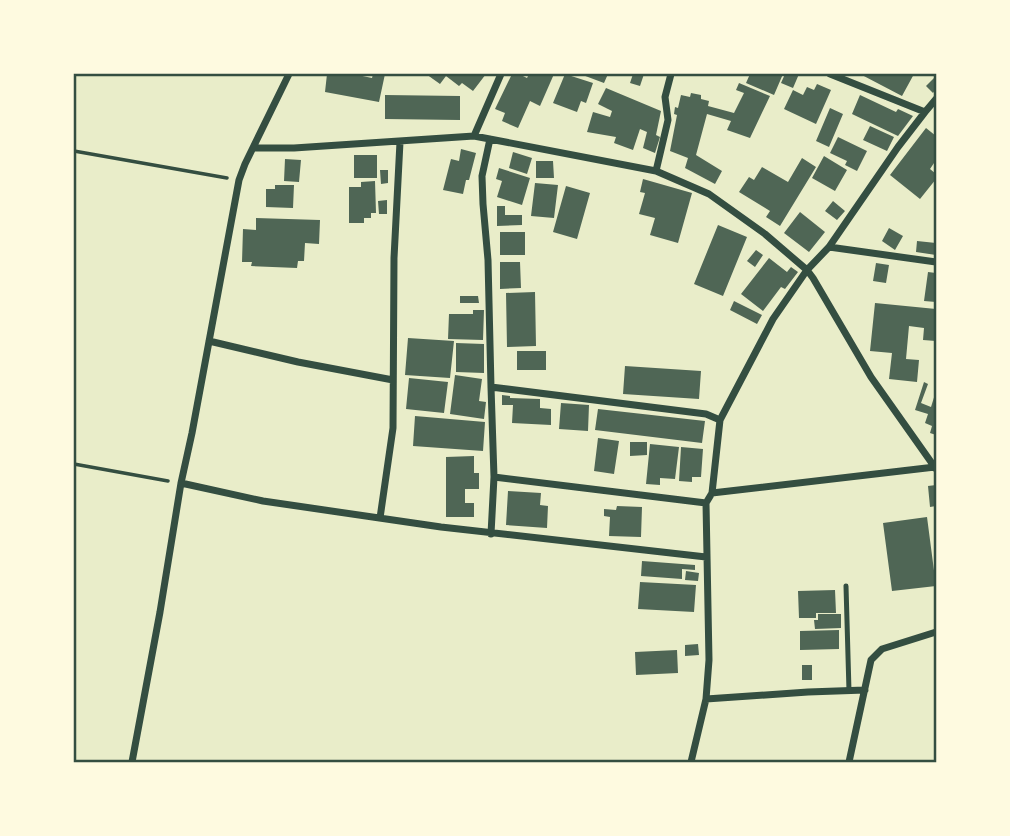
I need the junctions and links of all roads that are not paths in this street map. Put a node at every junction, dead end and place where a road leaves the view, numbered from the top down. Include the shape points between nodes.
1 (289, 74) edge
2 (501, 74) edge
3 (671, 74) edge
4 (830, 74) edge
5 (936, 99) edge
6 (925, 112) junction
7 (474, 136) junction
8 (491, 139) junction
9 (400, 142) junction
10 (253, 148) junction
11 (656, 171) junction
12 (829, 247) junction
13 (936, 262) edge
14 (807, 270) junction
15 (209, 341) junction
16 (393, 380) junction
17 (491, 387) junction
18 (720, 420) junction
19 (936, 466) edge
20 (494, 477) junction
21 (181, 483) junction
22 (712, 493) junction
23 (706, 503) junction
24 (380, 518) junction
25 (491, 534) junction
26 (706, 557) junction
27 (846, 586) dead end
28 (936, 632) edge
29 (865, 690) junction
30 (849, 691) junction
31 (706, 699) junction
32 (132, 762) edge
33 (691, 762) edge
34 (849, 762) edge

1 - 10 street
2 - 7 street
3 - 11 street via 665,97 668,120
4 - 6 street
5 - 6 street
6 - 12 street
7 - 8 street
7 - 9 street
8 - 11 street
8 - 17 street via 482,176
9 - 10 street
9 - 16 street
10 - 15 street via 239,180
11 - 14 street via 709,194
12 - 13 street
12 - 14 street
14 - 18 street via 772,318
14 - 19 street via 871,377
15 - 16 street
15 - 21 street
16 - 24 street via 393,428
17 - 18 street via 706,414
17 - 20 street
18 - 22 street
19 - 22 street
20 - 23 street
20 - 25 street
21 - 24 street via 263,501
21 - 32 street
22 - 23 street
23 - 26 street
24 - 25 street
25 - 26 street
26 - 31 street
27 - 30 lane
28 - 29 street via 882,649 871,660
29 - 30 street
29 - 34 street
30 - 31 street
31 - 33 street

